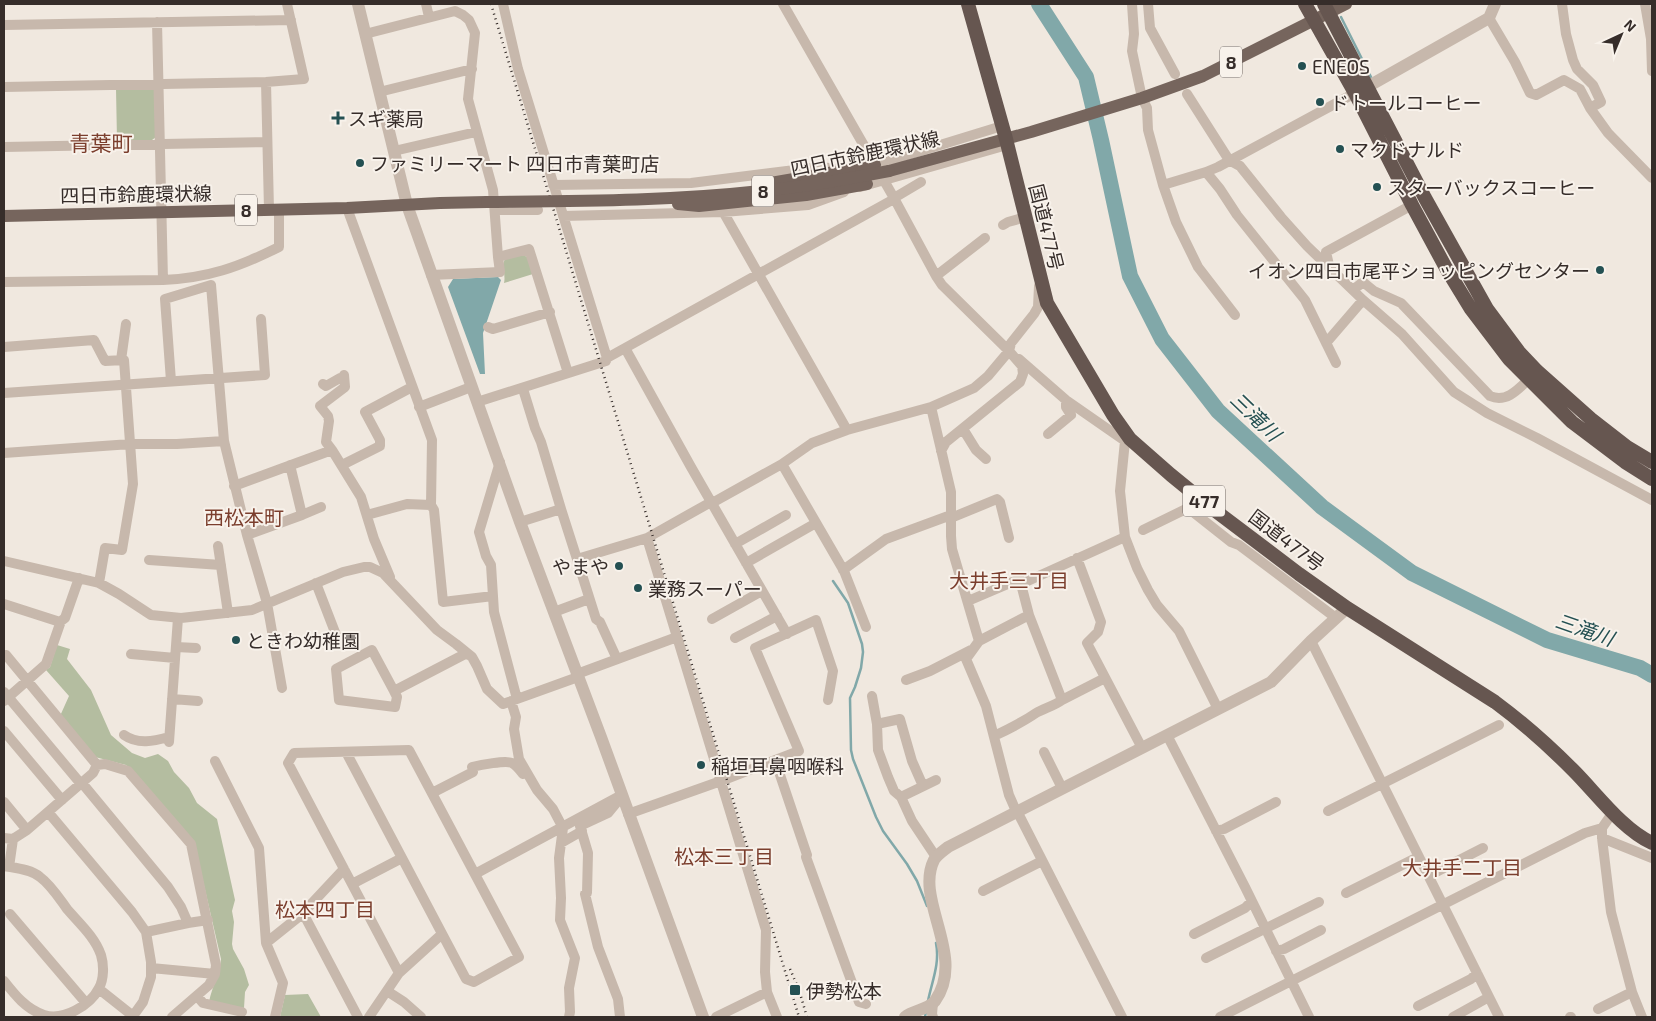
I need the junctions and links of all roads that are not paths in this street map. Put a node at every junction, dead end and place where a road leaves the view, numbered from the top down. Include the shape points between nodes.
1 (287, 4) edge
2 (358, 4) edge
3 (426, 4) edge
4 (503, 4) edge
5 (783, 4) edge
6 (968, 4) edge
7 (1132, 4) edge
8 (1148, 4) edge
9 (1305, 4) edge
10 (1346, 4) edge
11 (1495, 4) edge
12 (1562, 4) edge
13 (1645, 4) edge
14 (454, 7) edge
15 (1326, 8) edge
16 (429, 18) junction
17 (1489, 18) junction
18 (291, 20) junction
19 (1314, 20) junction
20 (157, 22) junction
21 (4, 25) edge
22 (365, 34) junction
23 (472, 69) junction
24 (1652, 71) edge
25 (1175, 74) dead end
26 (266, 82) junction
27 (159, 83) junction
28 (4, 87) edge
29 (1361, 90) junction
30 (379, 92) junction
31 (1187, 94) dead end
32 (1142, 98) junction
33 (1590, 108) junction
34 (476, 132) junction
35 (1005, 137) junction
36 (267, 142) junction
37 (160, 144) junction
38 (4, 147) edge
39 (394, 151) junction
40 (1229, 160) junction
41 (875, 165) junction
42 (845, 170) junction
43 (1206, 172) junction
44 (886, 176) junction
45 (1652, 178) edge
46 (706, 181) junction
47 (921, 182) dead end
48 (621, 184) junction
49 (867, 184) junction
50 (553, 185) junction
51 (1163, 185) junction
52 (894, 198) junction
53 (636, 200) junction
54 (407, 205) junction
55 (1412, 205) junction
56 (491, 206) junction
57 (347, 208) junction
58 (274, 210) junction
59 (538, 210) dead end
60 (162, 212) junction
61 (723, 212) junction
62 (622, 214) junction
63 (4, 216) edge
64 (563, 216) junction
65 (1026, 217) junction
66 (1002, 225) dead end
67 (985, 238) dead end
68 (498, 257) junction
69 (1329, 266) junction
70 (1039, 272) junction
71 (760, 274) junction
72 (431, 275) junction
73 (936, 276) junction
74 (162, 280) junction
75 (4, 282) edge
76 (1353, 290) junction
77 (1363, 300) junction
78 (550, 312) junction
79 (1235, 315) dead end
80 (262, 319) dead end
81 (126, 324) dead end
82 (488, 327) dead end
83 (1326, 343) junction
84 (4, 347) edge
85 (625, 348) junction
86 (1009, 351) junction
87 (607, 358) junction
88 (121, 360) junction
89 (1336, 363) dead end
90 (568, 373) junction
91 (1533, 375) junction
92 (219, 378) junction
93 (171, 381) junction
94 (127, 384) junction
95 (323, 384) dead end
96 (471, 386) junction
97 (412, 387) junction
98 (523, 389) junction
99 (4, 393) edge
100 (1066, 400) junction
101 (477, 402) junction
102 (420, 407) junction
103 (931, 407) junction
104 (963, 429) junction
105 (847, 430) junction
106 (1048, 434) dead end
107 (1128, 440) junction
108 (224, 441) junction
109 (131, 444) junction
110 (332, 450) junction
111 (941, 451) junction
112 (4, 453) edge
113 (986, 459) dead end
114 (500, 462) junction
115 (1652, 462) edge
116 (782, 464) junction
117 (342, 465) junction
118 (290, 466) junction
119 (1652, 479) edge
120 (234, 486) junction
121 (1652, 500) edge
122 (711, 502) junction
123 (431, 505) junction
124 (321, 507) dead end
125 (561, 509) junction
126 (302, 515) junction
127 (367, 515) junction
128 (786, 515) dead end
129 (951, 517) junction
130 (520, 522) junction
131 (816, 523) junction
132 (1143, 530) dead end
133 (247, 535) junction
134 (1125, 537) junction
135 (647, 538) junction
136 (1009, 538) dead end
137 (735, 544) junction
138 (218, 546) dead end
139 (1077, 558) junction
140 (576, 559) junction
141 (149, 560) dead end
142 (4, 561) edge
143 (746, 563) junction
144 (221, 565) junction
145 (843, 570) junction
146 (79, 578) junction
147 (392, 581) junction
148 (99, 583) junction
149 (316, 583) junction
150 (1021, 584) junction
151 (762, 591) junction
152 (493, 596) junction
153 (589, 600) junction
154 (968, 601) junction
155 (4, 604) edge
156 (267, 604) junction
157 (1347, 608) junction
158 (554, 612) junction
159 (228, 613) junction
160 (1029, 615) junction
161 (776, 616) junction
162 (178, 618) junction
163 (1336, 618) junction
164 (712, 619) dead end
165 (60, 622) junction
166 (866, 627) dead end
167 (786, 634) junction
168 (677, 637) junction
169 (735, 638) dead end
170 (338, 640) dead end
171 (1311, 641) junction
172 (976, 645) junction
173 (196, 648) dead end
174 (176, 653) junction
175 (467, 653) junction
176 (131, 654) dead end
177 (6, 655) dead end
178 (617, 660) junction
179 (578, 676) junction
180 (1105, 678) junction
181 (28, 680) junction
182 (906, 680) dead end
183 (282, 688) dead end
184 (394, 691) junction
185 (173, 696) junction
186 (872, 696) dead end
187 (5, 697) edge
188 (196, 698) dead end
189 (514, 700) junction
190 (828, 700) dead end
191 (1062, 700) junction
192 (1218, 709) junction
193 (877, 724) junction
194 (1499, 725) dead end
195 (4, 731) edge
196 (124, 735) dead end
197 (1167, 735) junction
198 (994, 736) junction
199 (1142, 748) junction
200 (346, 752) junction
201 (1044, 752) dead end
202 (775, 760) junction
203 (215, 761) dead end
204 (97, 765) junction
205 (936, 780) dead end
206 (721, 781) junction
207 (82, 783) junction
208 (1382, 784) junction
209 (923, 786) junction
210 (1062, 788) junction
211 (432, 793) junction
212 (622, 796) junction
213 (901, 797) junction
214 (62, 800) junction
215 (4, 802) edge
216 (1276, 802) dead end
217 (1016, 811) junction
218 (1328, 811) dead end
219 (48, 812) junction
220 (1613, 812) junction
221 (628, 814) junction
222 (561, 828) junction
223 (27, 830) junction
224 (582, 831) junction
225 (1216, 831) junction
226 (1602, 833) junction
227 (9, 838) edge
228 (561, 843) junction
229 (1652, 843) edge
230 (1483, 848) dead end
231 (1418, 856) junction
232 (936, 857) junction
233 (402, 858) junction
234 (1652, 858) edge
235 (1042, 861) junction
236 (6, 867) edge
237 (344, 870) junction
238 (1426, 873) junction
239 (475, 874) junction
240 (352, 884) junction
241 (982, 891) dead end
242 (1346, 893) dead end
243 (1252, 901) junction
244 (1319, 902) dead end
245 (1442, 905) junction
246 (303, 913) junction
247 (10, 914) dead end
248 (208, 920) junction
249 (188, 923) junction
250 (1265, 928) junction
251 (1321, 930) dead end
252 (146, 932) junction
253 (442, 934) junction
254 (1194, 934) dead end
255 (266, 943) junction
256 (1276, 951) junction
257 (1206, 958) dead end
258 (151, 968) junction
259 (399, 973) junction
260 (1477, 973) junction
261 (215, 974) junction
262 (4, 981) edge
263 (1291, 981) junction
264 (98, 989) junction
265 (387, 991) junction
266 (767, 992) junction
267 (1632, 992) junction
268 (197, 996) junction
269 (1489, 997) junction
270 (86, 1003) junction
271 (866, 1004) dead end
272 (1418, 1006) dead end
273 (930, 1008) edge
274 (1598, 1008) dead end
275 (242, 1012) dead end
276 (45, 1016) edge
277 (134, 1017) edge
278 (172, 1017) edge
279 (275, 1017) edge
280 (358, 1017) edge
281 (370, 1017) edge
282 (421, 1017) edge
283 (569, 1017) edge
284 (620, 1017) edge
285 (703, 1017) edge
286 (716, 1017) edge
287 (777, 1017) edge
288 (905, 1017) edge
289 (1122, 1017) edge
290 (1220, 1017) edge
291 (1309, 1017) edge
292 (1453, 1017) edge
293 (1499, 1017) edge
294 (1642, 1017) edge

1 - 18 street
2 - 22 street
3 - 16 street
4 - 50 street via 518,70
5 - 41 street
6 - 35 highway, 国道477号 / 477
7 - 32 street via 1132,51
8 - 25 street via 1150,28
9 - 19 highway
10 - 15 main road, 四日市鈴鹿環状線 / 8
11 - 17 street
12 - 33 street via 1573,60 1593,85 1602,103
13 - 24 street
14 - 16 street
14 - 23 street via 469,20 475,32
15 - 19 main road, 四日市鈴鹿環状線 / 8
15 - 29 highway
16 - 22 street
17 - 29 street
17 - 33 street via 1530,93 1536,95 1564,80 1580,89
18 - 20 street
18 - 26 street via 304,79
19 - 29 highway
19 - 32 main road, 四日市鈴鹿環状線 / 8 via 1204,76
20 - 21 street
20 - 27 street
22 - 30 street
23 - 30 street
23 - 34 street via 468,99
26 - 27 street
26 - 36 street
27 - 28 street
27 - 37 street
29 - 40 street
29 - 55 highway
29 - 91 highway via 1473,286
30 - 39 street
31 - 40 street
32 - 35 main road, 四日市鈴鹿環状線 / 8
32 - 51 street via 1147,108 1148,130
33 - 45 street via 1608,133
34 - 39 street
34 - 56 street via 493,190
35 - 41 street
35 - 44 main road, 四日市鈴鹿環状線 / 8
35 - 65 highway, 国道477号 / 477
36 - 37 street
36 - 58 street
37 - 38 street
37 - 60 street
39 - 54 street
40 - 43 street
40 - 69 street via 1240,166 1281,217
41 - 42 main road, 8
41 - 44 street
42 - 46 street via 819,167
42 - 53 main road, 8, bridge via 765,184 680,190
43 - 51 street
43 - 83 street via 1305,300
44 - 49 street
44 - 52 street
44 - 53 main road, 四日市鈴鹿環状線 / 8, bridge via 762,191
46 - 48 street
46 - 61 street
47 - 52 street
48 - 50 street
48 - 62 street
49 - 53 main road, 8, bridge via 806,195 699,206
49 - 61 street via 808,205
50 - 64 street
51 - 79 street via 1176,222 1198,267
52 - 71 street
52 - 73 street
53 - 56 main road, 四日市鈴鹿環状線 / 8, bridge
54 - 56 main road, 四日市鈴鹿環状線 / 8
54 - 57 main road, 四日市鈴鹿環状線 / 8
54 - 72 street
55 - 69 street via 1326,252
55 - 91 highway via 1471,309 1508,359
56 - 59 street
56 - 68 street
57 - 58 main road, 四日市鈴鹿環状線 / 8
57 - 97 street
58 - 60 main road, 四日市鈴鹿環状線 / 8
58 - 74 street via 279,247 234,268 184,279
60 - 63 main road, 四日市鈴鹿環状線 / 8
60 - 74 street
61 - 62 street
61 - 71 street
62 - 64 street
64 - 87 street
65 - 66 street
65 - 70 highway, 国道477号 / 477
67 - 73 street
68 - 72 street via 500,272
68 - 78 street via 529,249
69 - 76 street
70 - 86 street via 1038,307 1011,343
70 - 107 highway, 国道477号 / 477 via 1047,303
71 - 85 street
71 - 105 street
72 - 96 street
73 - 86 street
74 - 75 street
76 - 77 street
76 - 91 street via 1363,282 1374,292 1401,303 1490,396 1506,398
77 - 83 street
77 - 121 street via 1402,334 1459,396
78 - 82 street via 493,329
78 - 90 street
80 - 92 street via 265,375
81 - 88 street
83 - 89 street
84 - 88 street via 94,340 105,361
85 - 87 street
85 - 122 street
86 - 100 street
86 - 103 street via 974,388
86 - 104 street via 1022,366 1020,382
87 - 90 street via 600,364
88 - 94 street via 124,360
90 - 98 street
91 - 115 highway
91 - 119 highway via 1572,422
92 - 93 street
92 - 93 street via 211,284 165,299
92 - 108 street
93 - 94 street
94 - 99 street
94 - 109 street
95 - 110 street via 326,386 344,377 345,387 320,406 328,416 326,442
96 - 101 street
96 - 102 street
97 - 102 street
97 - 117 street via 365,412 380,446
98 - 101 street
98 - 125 street
100 - 106 street via 1070,417
100 - 107 street
101 - 114 street
102 - 123 street via 432,440
103 - 105 street
103 - 111 street
104 - 111 street via 946,442
104 - 113 street
105 - 116 street via 812,443
107 - 134 street via 1120,491
107 - 157 highway, 国道477号 / 477 via 1209,506
108 - 109 street
108 - 120 street
109 - 112 street
109 - 148 street via 133,484 122,550 105,548
110 - 117 street
110 - 118 street
111 - 129 street via 951,492
114 - 130 street
114 - 152 street via 479,532 491,565
116 - 122 street
116 - 131 street
117 - 127 street via 361,497
118 - 120 street
118 - 126 street
120 - 133 street
122 - 135 street
122 - 137 street
123 - 127 street via 407,504
123 - 152 street via 443,602
124 - 126 street
125 - 130 street
125 - 140 street
126 - 133 street
127 - 147 street
128 - 137 street
129 - 136 street via 997,499
129 - 145 street via 886,538
129 - 154 street via 952,550
130 - 158 street
131 - 143 street
131 - 145 street
132 - 163 street via 1188,508
133 - 156 street
134 - 139 street
134 - 192 street via 1148,590 1179,632
135 - 140 street
135 - 168 street
137 - 143 street
138 - 144 street
139 - 150 street
139 - 180 street via 1101,622 1098,632 1086,643
140 - 153 street
141 - 144 street
142 - 146 street
143 - 151 street
144 - 159 street
145 - 166 street
146 - 148 street
146 - 165 street via 66,618
147 - 149 street via 383,573 364,567
147 - 175 street via 437,630
148 - 162 street via 151,615
149 - 156 street
149 - 170 street
150 - 154 street via 1017,580
150 - 160 street
151 - 161 street
151 - 164 street
152 - 189 street
153 - 158 street
153 - 178 street
154 - 172 street
155 - 165 street
156 - 159 street
156 - 183 street
157 - 163 street
157 - 220 highway, 国道477号 / 477 via 1495,702 1572,769
158 - 179 street
159 - 162 street
160 - 172 street
160 - 191 street
161 - 167 street
161 - 169 street
162 - 174 street
163 - 171 street
165 - 181 street via 46,664
167 - 190 street via 816,620 833,671
167 - 202 street via 755,648 799,751
168 - 178 street
168 - 206 street
171 - 192 street via 1271,682
171 - 208 street
172 - 182 street via 930,671
172 - 198 street via 966,659 986,706
173 - 174 street
174 - 176 street
174 - 185 street
175 - 184 street
175 - 189 street via 477,666 486,689 503,704
177 - 181 street
178 - 179 street
179 - 189 street
179 - 212 street
180 - 191 street
180 - 199 street
181 - 187 street
181 - 204 street
184 - 184 street via 372,650 336,669 339,700 395,707 397,697
185 - 188 street
185 - 196 street via 169,739 144,742
186 - 193 street
187 - 207 street
189 - 222 street via 519,759 537,790 553,809
191 - 198 street
192 - 197 street
193 - 209 street via 900,720
193 - 213 street via 878,750 894,791
194 - 208 street
195 - 214 street
197 - 199 street
197 - 225 street
198 - 217 street
199 - 210 street
200 - 211 street via 409,750
200 - 233 street
200 - 237 street via 294,753 288,763
201 - 210 street
202 - 206 street
202 - 271 street via 806,857 859,1002
203 - 255 street via 259,848
204 - 207 street via 94,773
204 - 248 street via 105,764 128,771 191,844
205 - 209 street
206 - 221 street
206 - 266 street via 766,930
207 - 214 street
207 - 249 street via 172,892
208 - 218 street
208 - 231 street
209 - 213 street
210 - 217 street
211 - 222 street via 486,764 513,763
211 - 239 street
212 - 221 street
212 - 222 street
212 - 224 street via 608,813 580,826
213 - 232 street via 912,821
214 - 219 street
215 - 223 street
216 - 225 street
217 - 232 street via 948,846
217 - 235 street
219 - 223 street
219 - 252 street
220 - 226 street
220 - 229 highway, 国道477号 / 477
221 - 285 street
222 - 228 street
222 - 239 street
223 - 227 street
224 - 228 street
224 - 284 street via 588,853 585,894 598,947 616,992
225 - 243 street
226 - 234 street
226 - 245 street via 1585,833
226 - 267 street via 1611,912
227 - 236 street
228 - 283 street via 560,920 575,958 569,988
230 - 238 street via 1436,872
231 - 238 street
231 - 242 street
232 - 273 street via 929,888 943,942 945,975
233 - 240 street
233 - 253 street
235 - 241 street
235 - 289 street
236 - 264 street via 40,877 92,938 103,966
237 - 240 street
237 - 246 street
238 - 245 street
239 - 253 street via 519,957 474,982 466,978
240 - 259 street
243 - 250 street
243 - 254 street via 1245,908
244 - 250 street
245 - 260 street
245 - 263 street
246 - 255 street
246 - 280 street
247 - 270 street
248 - 249 street
248 - 261 street
249 - 252 street
250 - 256 street
250 - 257 street
251 - 256 street
252 - 258 street
253 - 259 street
255 - 279 street via 283,983
256 - 263 street
258 - 261 street
258 - 277 street via 147,992
259 - 265 street
260 - 269 street
260 - 272 street
261 - 268 street
262 - 276 street via 24,1004
263 - 290 street
263 - 291 street
264 - 270 street
264 - 277 street
265 - 281 street
265 - 282 street
266 - 286 street
266 - 287 street
267 - 274 street
267 - 294 street
268 - 275 street via 204,1003
268 - 278 street
269 - 292 street
269 - 293 street
270 - 276 street via 70,1013
273 - 288 street

